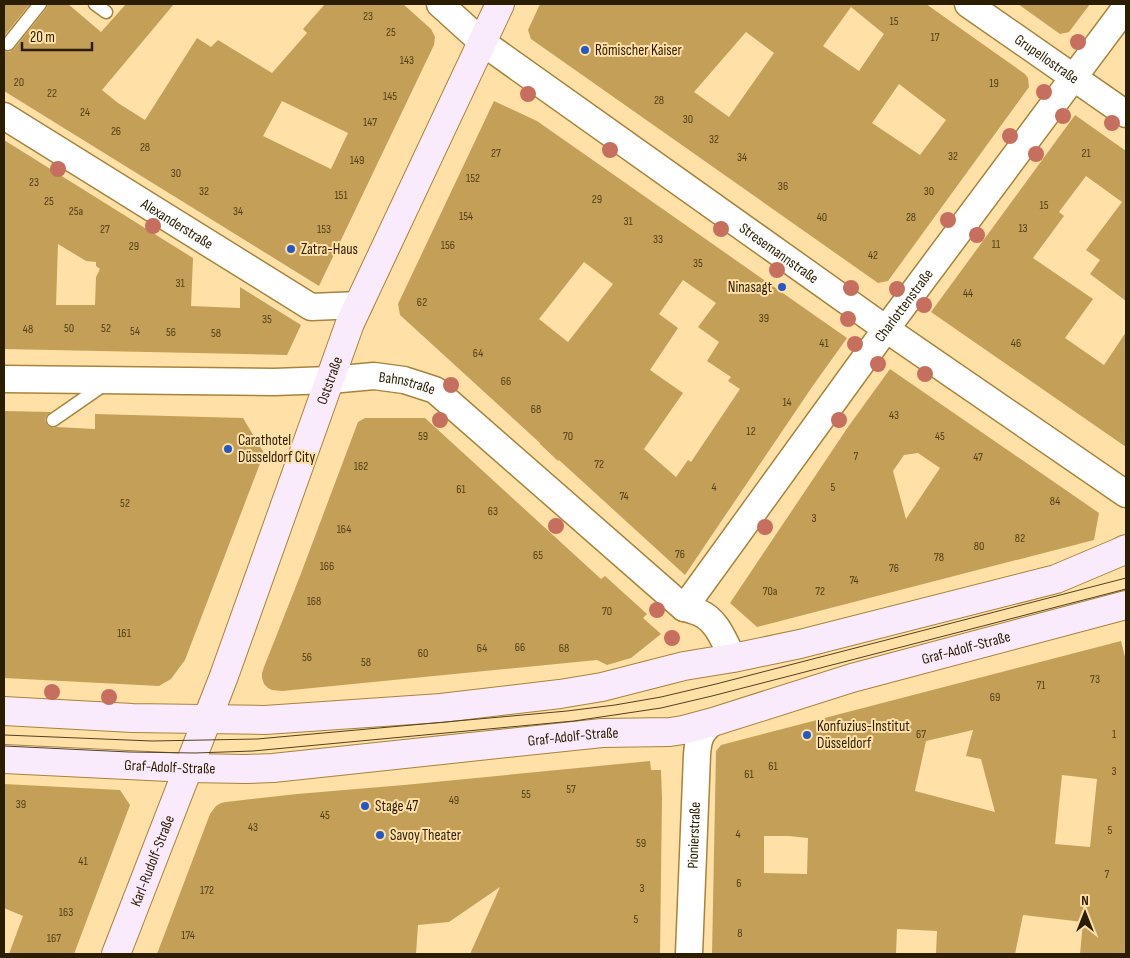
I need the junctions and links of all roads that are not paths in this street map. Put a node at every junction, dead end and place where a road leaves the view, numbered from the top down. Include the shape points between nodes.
1 (40, 4) edge
2 (95, 4) edge
3 (440, 4) edge
4 (500, 4) edge
5 (968, 4) edge
6 (1126, 7) edge
7 (106, 12) dead end
8 (482, 42) junction
9 (8, 44) dead end
10 (1074, 78) junction
11 (1126, 114) edge
12 (4, 116) edge
13 (359, 305) junction
14 (886, 329) junction
15 (4, 379) edge
16 (110, 380) junction
17 (330, 380) junction
18 (53, 420) dead end
19 (1126, 494) edge
20 (1126, 549) edge
21 (1126, 605) edge
22 (684, 608) junction
23 (732, 658) junction
24 (4, 711) edge
25 (207, 719) junction
26 (712, 722) junction
27 (4, 759) edge
28 (189, 768) junction
29 (116, 954) edge
30 (688, 954) edge

1 - 9 lane
2 - 7 lane
3 - 8 street, Stresemannstraße
4 - 8 main road, Oststraße
5 - 10 street, Grupellostraße
6 - 10 street, Charlottenstraße
8 - 13 main road, Oststraße
8 - 14 street, Stresemannstraße
10 - 11 street, Grupellostraße
10 - 14 street, Charlottenstraße
12 - 13 street, Alexanderstraße via 311,306
13 - 17 main road, Oststraße
14 - 19 street, Stresemannstraße
14 - 22 street, Charlottenstraße
15 - 16 street, Bahnstraße
16 - 17 street, Bahnstraße
16 - 18 lane
17 - 22 street, Bahnstraße via 374,376 404,380 435,390
17 - 25 main road, Oststraße
20 - 23 main road via 1056,579 800,644
21 - 26 main road, Graf-Adolf-Straße via 852,678
22 - 23 street, Bahnstraße via 701,613 710,620 720,632
23 - 25 main road via 684,666 602,687 442,708 265,720
24 - 25 main road
25 - 28 main road, Oststraße
26 - 28 main road, Graf-Adolf-Straße via 670,732 602,734 273,768
26 - 30 street, Pionierstraße via 701,735 696,755
27 - 28 main road, Graf-Adolf-Straße
28 - 29 main road, Karl-Rudolf-Straße

